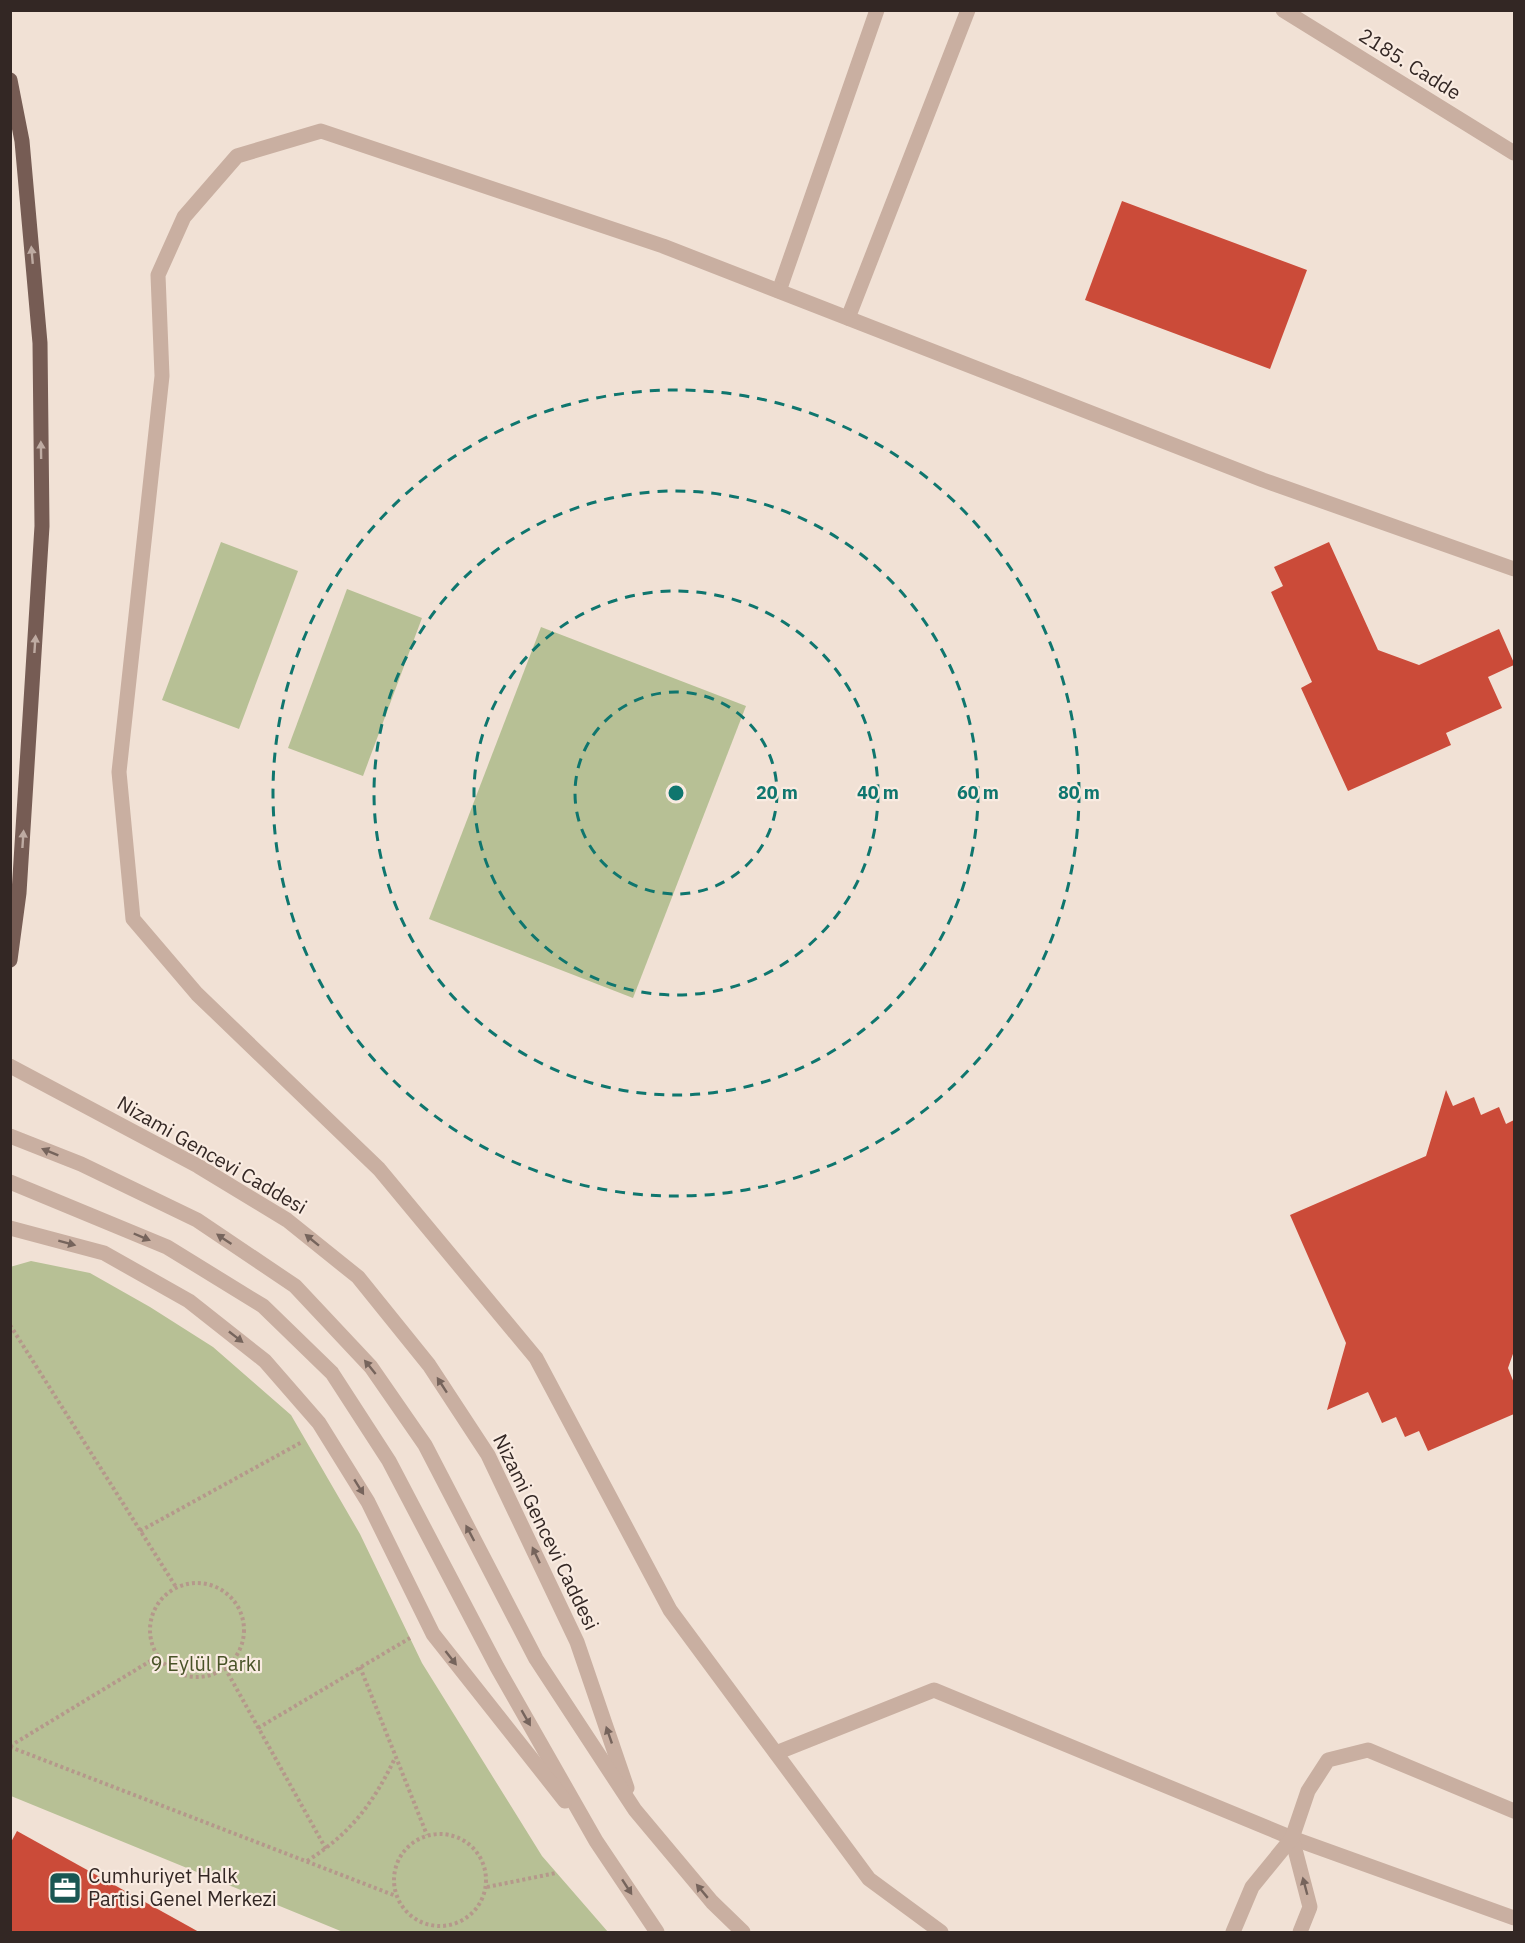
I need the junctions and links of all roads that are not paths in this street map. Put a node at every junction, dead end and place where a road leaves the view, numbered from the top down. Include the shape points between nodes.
1 (877, 10) edge
2 (968, 10) edge
3 (1283, 10) edge
4 (10, 80) edge
5 (1515, 153) edge
6 (779, 291) junction
7 (848, 318) junction
8 (1515, 569) edge
9 (10, 960) edge
10 (10, 1066) edge
11 (10, 1136) edge
12 (10, 1182) edge
13 (10, 1228) edge
14 (776, 1753) junction
15 (635, 1810) junction
16 (1515, 1811) edge
17 (1292, 1838) junction
18 (596, 1840) junction
19 (1515, 1918) edge
20 (657, 1932) edge
21 (743, 1932) edge
22 (941, 1932) edge
23 (1233, 1932) edge
24 (1300, 1932) edge

1 - 6 street
2 - 7 street
3 - 5 street, 2185. Cadde
9 -> 4 main road via 19,893 42,526 40,343 22,141
6 - 7 street
6 - 14 street via 663,246 321,131 237,156 184,217 158,275 162,376 119,772 133,919 197,994 379,1169 536,1358 670,1610
7 - 8 street via 1263,480
15 -> 10 street, Nizami Gencevi Caddesi via 577,1642 488,1455 429,1365 358,1277 287,1220 198,1166
15 -> 11 street, Nizami Gencevi Caddesi via 536,1659 424,1445 371,1367 294,1286 197,1220 81,1164
12 -> 18 street via 167,1247 263,1306 332,1373 389,1461 497,1667
13 -> 18 street via 104,1253 189,1301 265,1360 324,1430 368,1502 433,1634
14 - 17 street via 934,1690
14 - 22 street via 869,1879
21 -> 15 street, Nizami Gencevi Caddesi via 712,1902
16 - 17 street via 1368,1750 1328,1760 1308,1791
17 - 19 street
17 - 23 street via 1252,1887
24 -> 17 street via 1310,1906
18 -> 20 street

